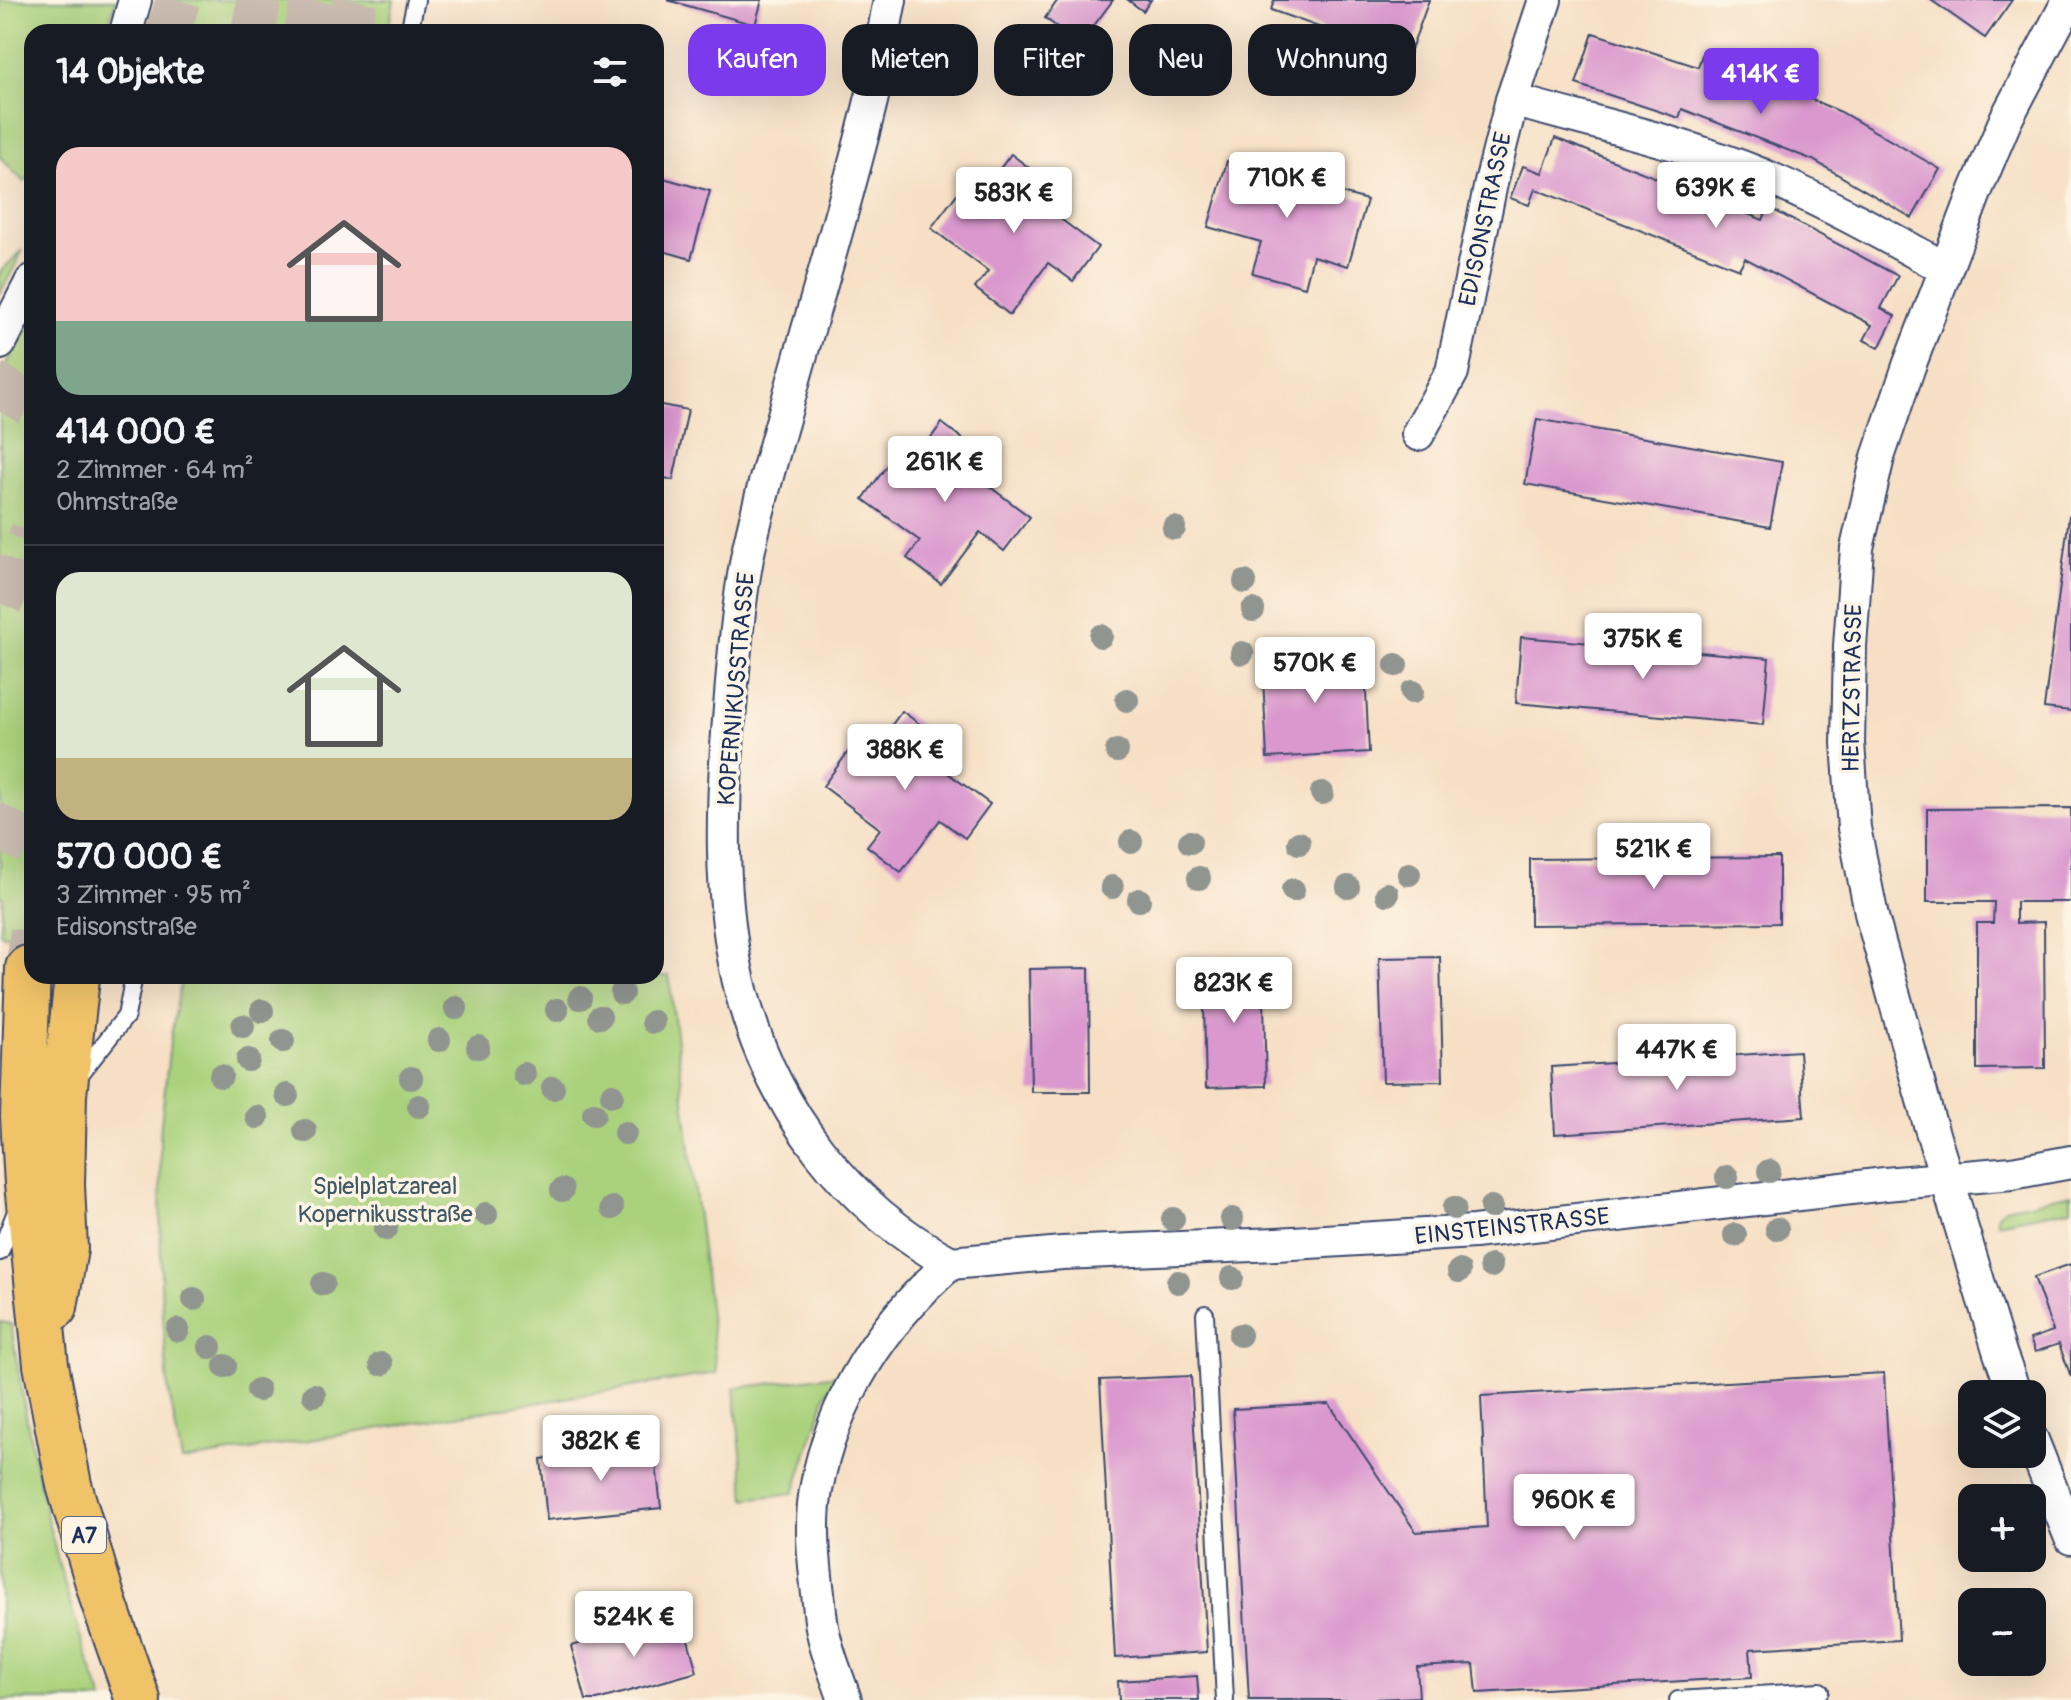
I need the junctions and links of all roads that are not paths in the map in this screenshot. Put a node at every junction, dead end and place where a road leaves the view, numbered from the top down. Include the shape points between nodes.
1 (135, 0) edge
2 (416, 0) edge
3 (890, 0) edge
4 (1545, 0) edge
5 (2069, 0) edge
6 (128, 24) edge
7 (411, 24) edge
8 (1512, 100) junction
9 (1946, 269) junction
10 (24, 296) edge
11 (0, 343) edge
12 (1418, 434) dead end
13 (27, 984) edge
14 (76, 984) edge
15 (132, 984) edge
16 (64, 1095) junction
17 (2071, 1162) edge
18 (1947, 1178) junction
19 (27, 1184) junction
20 (0, 1252) edge
21 (951, 1263) junction
22 (1205, 1314) dead end
23 (46, 1365) junction
24 (2010, 1380) edge
25 (2043, 1468) edge
26 (2071, 1538) edge
27 (1820, 1691) dead end
28 (138, 1700) edge
29 (845, 1700) edge
30 (1225, 1700) edge
31 (1678, 1700) edge

1 - 6 street
2 - 7 lane
3 - 21 street, KOPERNIKUSSTRASSE via 872,98 748,557 727,738 727,896 742,995 777,1088 833,1169 873,1210
4 - 8 street, EDISONSTRASSE
5 - 9 street, HERTZSTRASSE via 2006,119
8 - 9 street via 1684,147 1759,174
8 - 12 street, EDISONSTRASSE via 1452,372
9 - 18 street, HERTZSTRASSE via 1878,457 1857,548 1848,743 1854,828 1872,917
10 - 11 street
13 - 19 highway, A7 via 23,1117
14 - 16 highway
15 - 16 lane via 126,1016
16 - 23 highway via 65,1249
17 - 18 street, EINSTEINSTRASSE
18 - 21 street, EINSTEINSTRASSE via 1474,1232
18 - 24 street, HERTZSTRASSE
19 - 20 lane
19 - 23 highway, A7
21 - 29 street via 909,1301 852,1384 816,1492 813,1556 823,1635
22 - 30 lane
23 - 28 highway, A7 via 69,1485
25 - 26 street
27 - 31 lane

